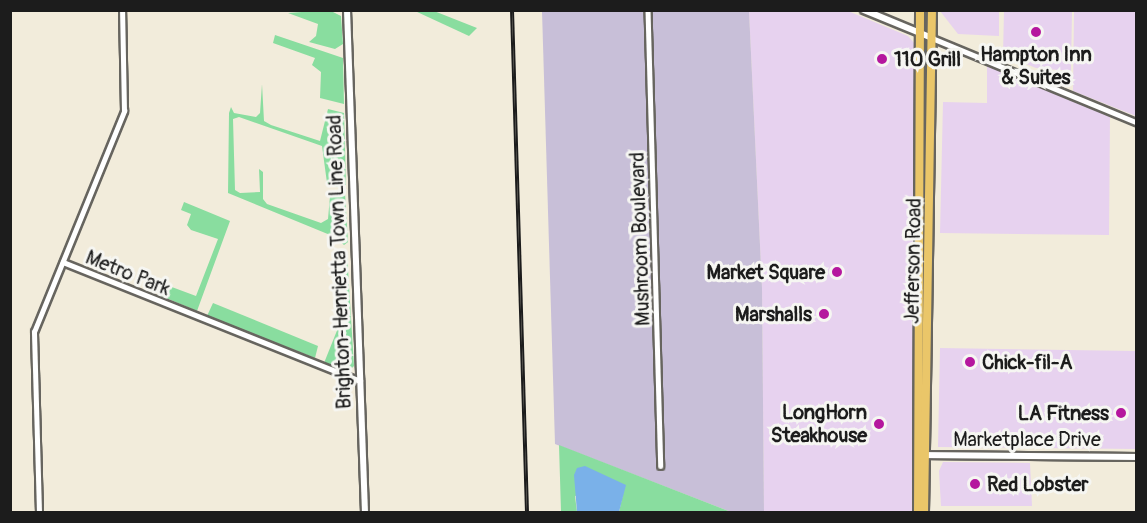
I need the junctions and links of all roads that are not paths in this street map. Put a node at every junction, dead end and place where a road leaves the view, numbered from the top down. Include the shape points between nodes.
1 (122, 10) edge
2 (346, 10) edge
3 (648, 10) edge
4 (864, 10) edge
5 (920, 10) edge
6 (932, 10) edge
7 (920, 33) junction
8 (932, 38) junction
9 (1137, 122) edge
10 (63, 262) junction
11 (360, 381) junction
12 (922, 455) junction
13 (1137, 457) edge
14 (661, 466) dead end
15 (39, 513) edge
16 (365, 513) edge
17 (918, 513) edge
18 (924, 513) edge

1 - 10 street, Metro Park via 124,111
2 - 11 street, Brighton-Henrietta Town Line Road
3 - 14 street, Mushroom Boulevard
4 - 7 street
5 - 7 main road, Jefferson Road
6 - 8 main road, Jefferson Road
7 - 8 street
7 - 12 main road, Jefferson Road
8 - 9 street
8 - 12 main road, Jefferson Road
10 - 11 street, Metro Park
10 - 15 street via 33,336
11 - 16 street, Brighton-Henrietta Town Line Road
12 - 13 street, Marketplace Drive
12 - 17 main road, Jefferson Road
12 - 18 main road, Jefferson Road

